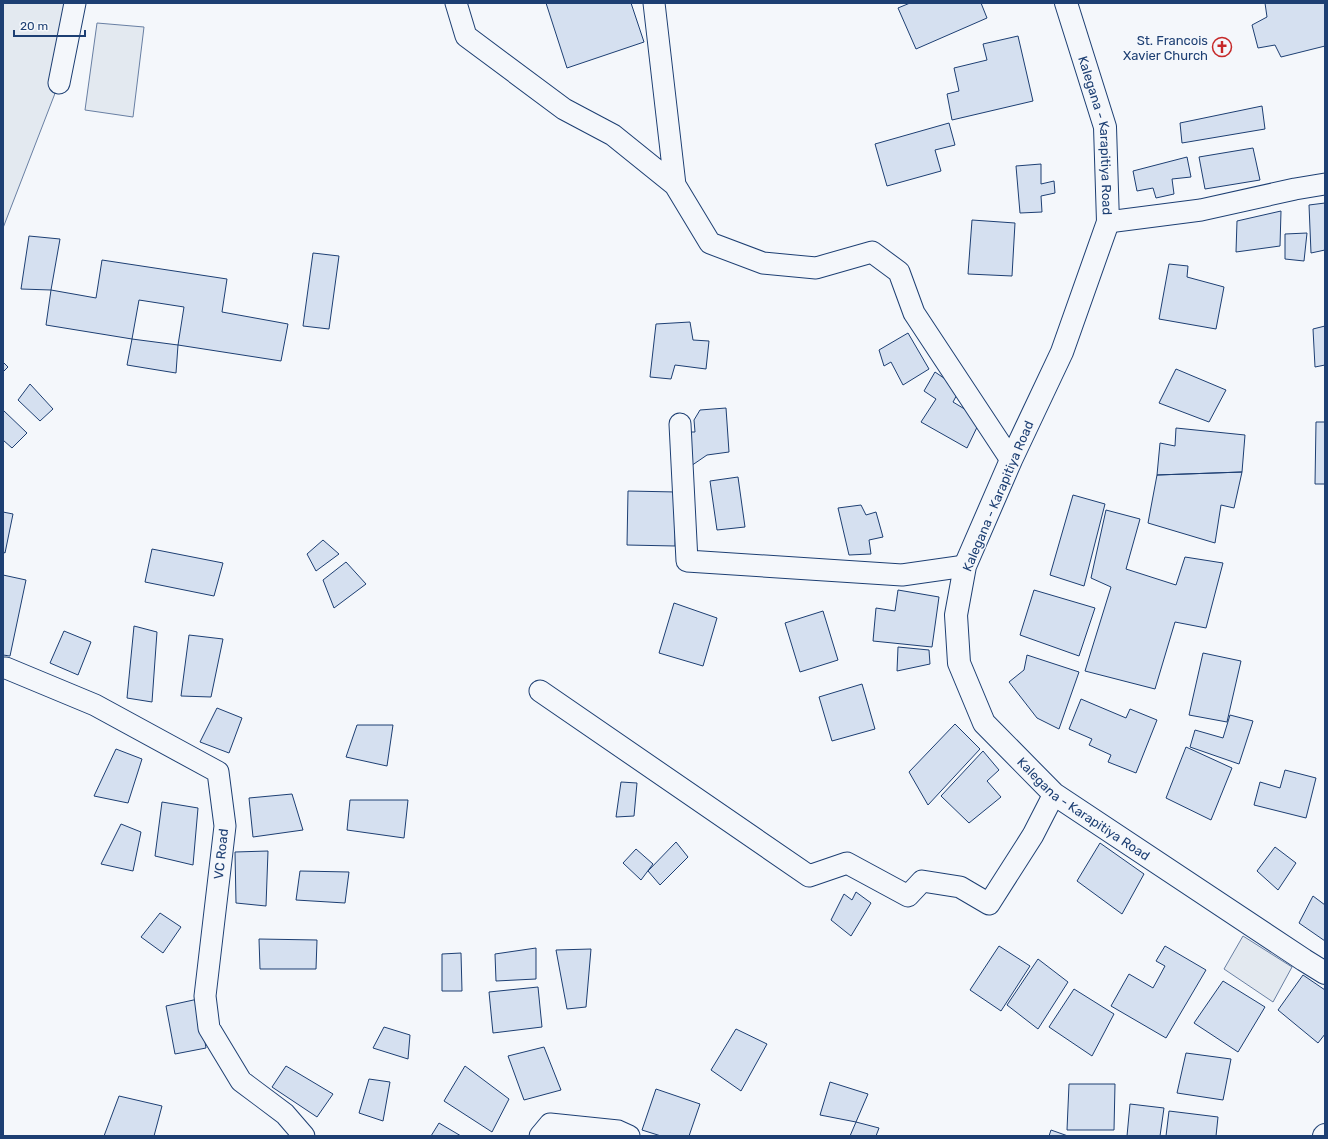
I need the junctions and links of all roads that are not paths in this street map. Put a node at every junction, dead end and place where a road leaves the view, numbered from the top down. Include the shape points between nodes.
1 (75, 3) edge
2 (456, 3) edge
3 (654, 3) edge
4 (1066, 3) edge
5 (59, 84) dead end
6 (1325, 184) edge
7 (675, 185) junction
8 (1108, 222) junction
9 (680, 424) dead end
10 (1011, 460) junction
11 (965, 566) junction
12 (3, 668) edge
13 (540, 691) dead end
14 (1054, 794) junction
15 (1325, 973) edge
16 (304, 1136) edge
17 (540, 1136) edge
18 (628, 1136) edge

1 - 5 street
2 - 7 street via 466,36 564,109 614,135
3 - 7 street
4 - 8 main road, Kalegana - Karapitiya Road via 1105,126
6 - 8 street via 1296,188 1201,210
7 - 10 street via 710,243 763,264 816,268 872,252 899,272 914,313
8 - 10 main road, Kalegana - Karapitiya Road via 1062,352
9 - 11 street via 687,561 902,575
10 - 11 main road, Kalegana - Karapitiya Road
11 - 14 main road, Kalegana - Karapitiya Road via 956,615 959,663 984,723
12 - 16 street, VC Road via 95,705 218,772 225,826 205,996 209,1028 241,1081 285,1114
13 - 14 street via 809,876 847,864 908,896 922,882 960,887 989,904 1033,835
14 - 15 main road, Kalegana - Karapitiya Road
17 - 18 street via 550,1124 618,1132

